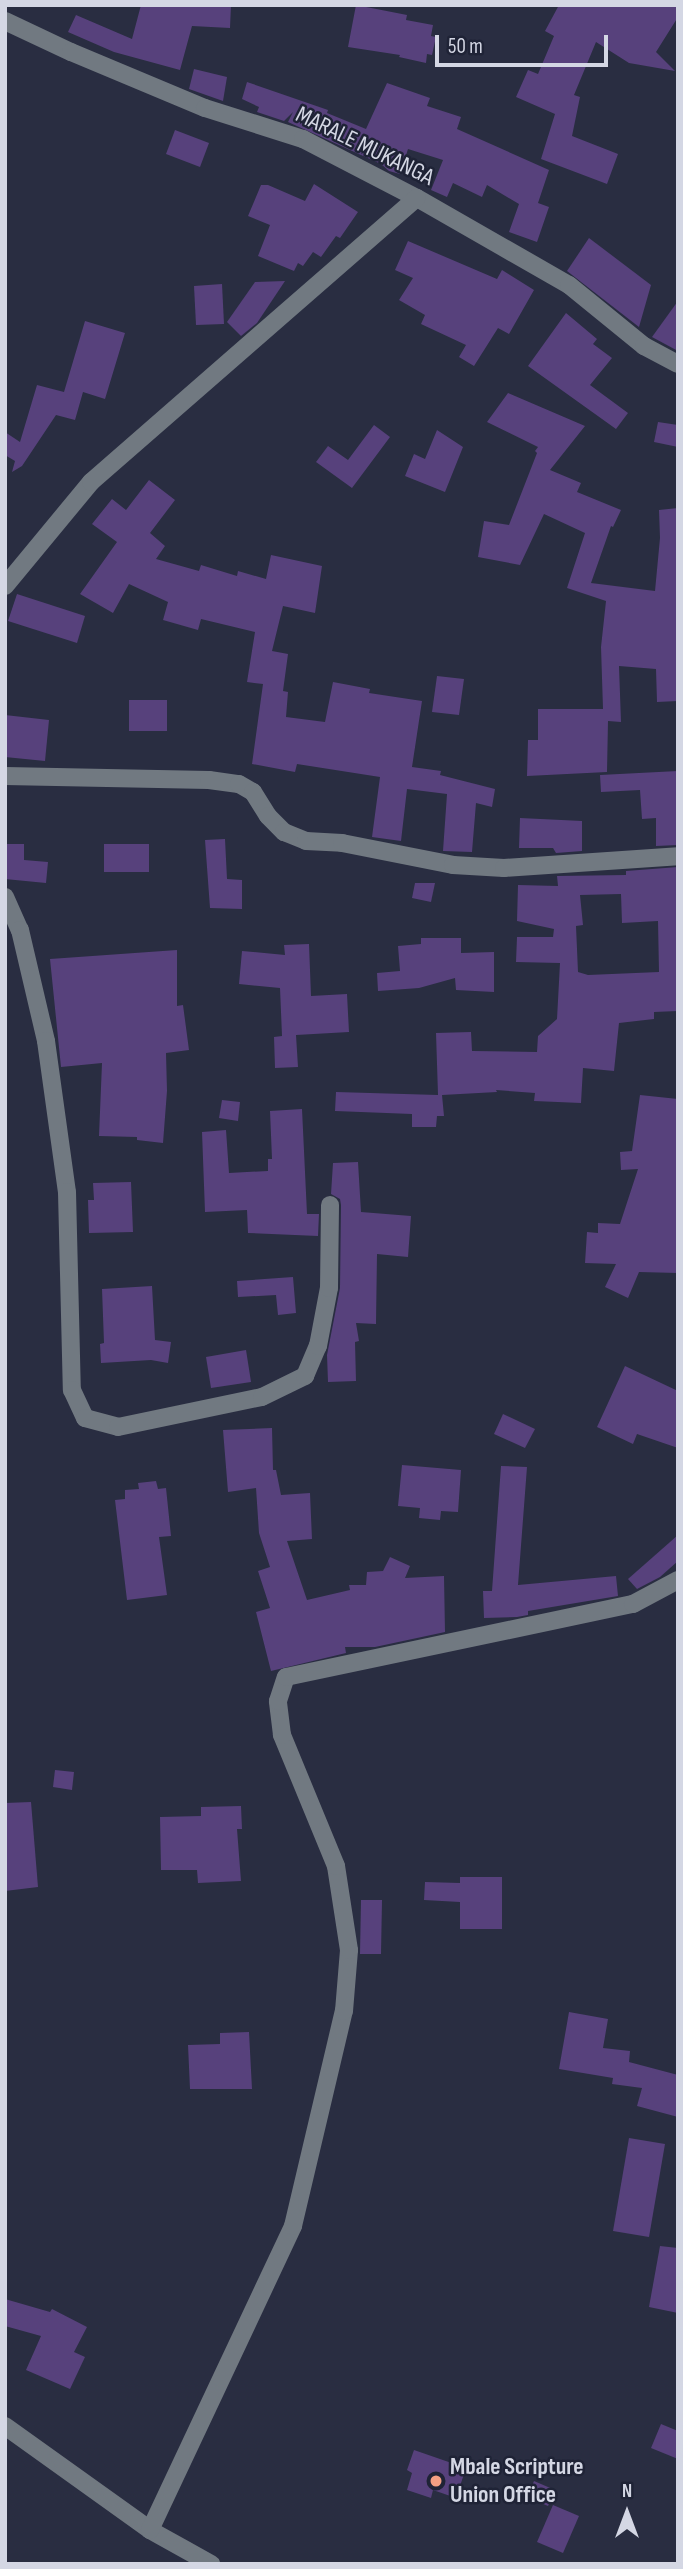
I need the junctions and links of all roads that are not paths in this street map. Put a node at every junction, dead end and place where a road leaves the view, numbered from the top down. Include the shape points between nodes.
1 (5, 21) edge
2 (417, 198) junction
3 (678, 364) edge
4 (5, 586) edge
5 (5, 776) edge
6 (678, 856) edge
7 (5, 897) edge
8 (330, 1205) dead end
9 (678, 1580) edge
10 (5, 2426) edge
11 (150, 2530) junction
12 (203, 2562) edge

1 - 2 street, MARALE MUKANGA via 205,108 303,139
2 - 3 street, MARALE MUKANGA via 569,285 644,346
2 - 4 street via 91,482
5 - 6 street via 209,779 253,792 284,832 306,841 342,842 453,865 503,868
7 - 8 street via 20,930 46,1041 67,1192 72,1390 85,1418 118,1427 262,1397 305,1376 318,1346 329,1288
9 - 11 street via 633,1604 286,1677 278,1701 282,1735 336,1866 349,1950 344,2011 293,2226
10 - 11 street
11 - 12 street

